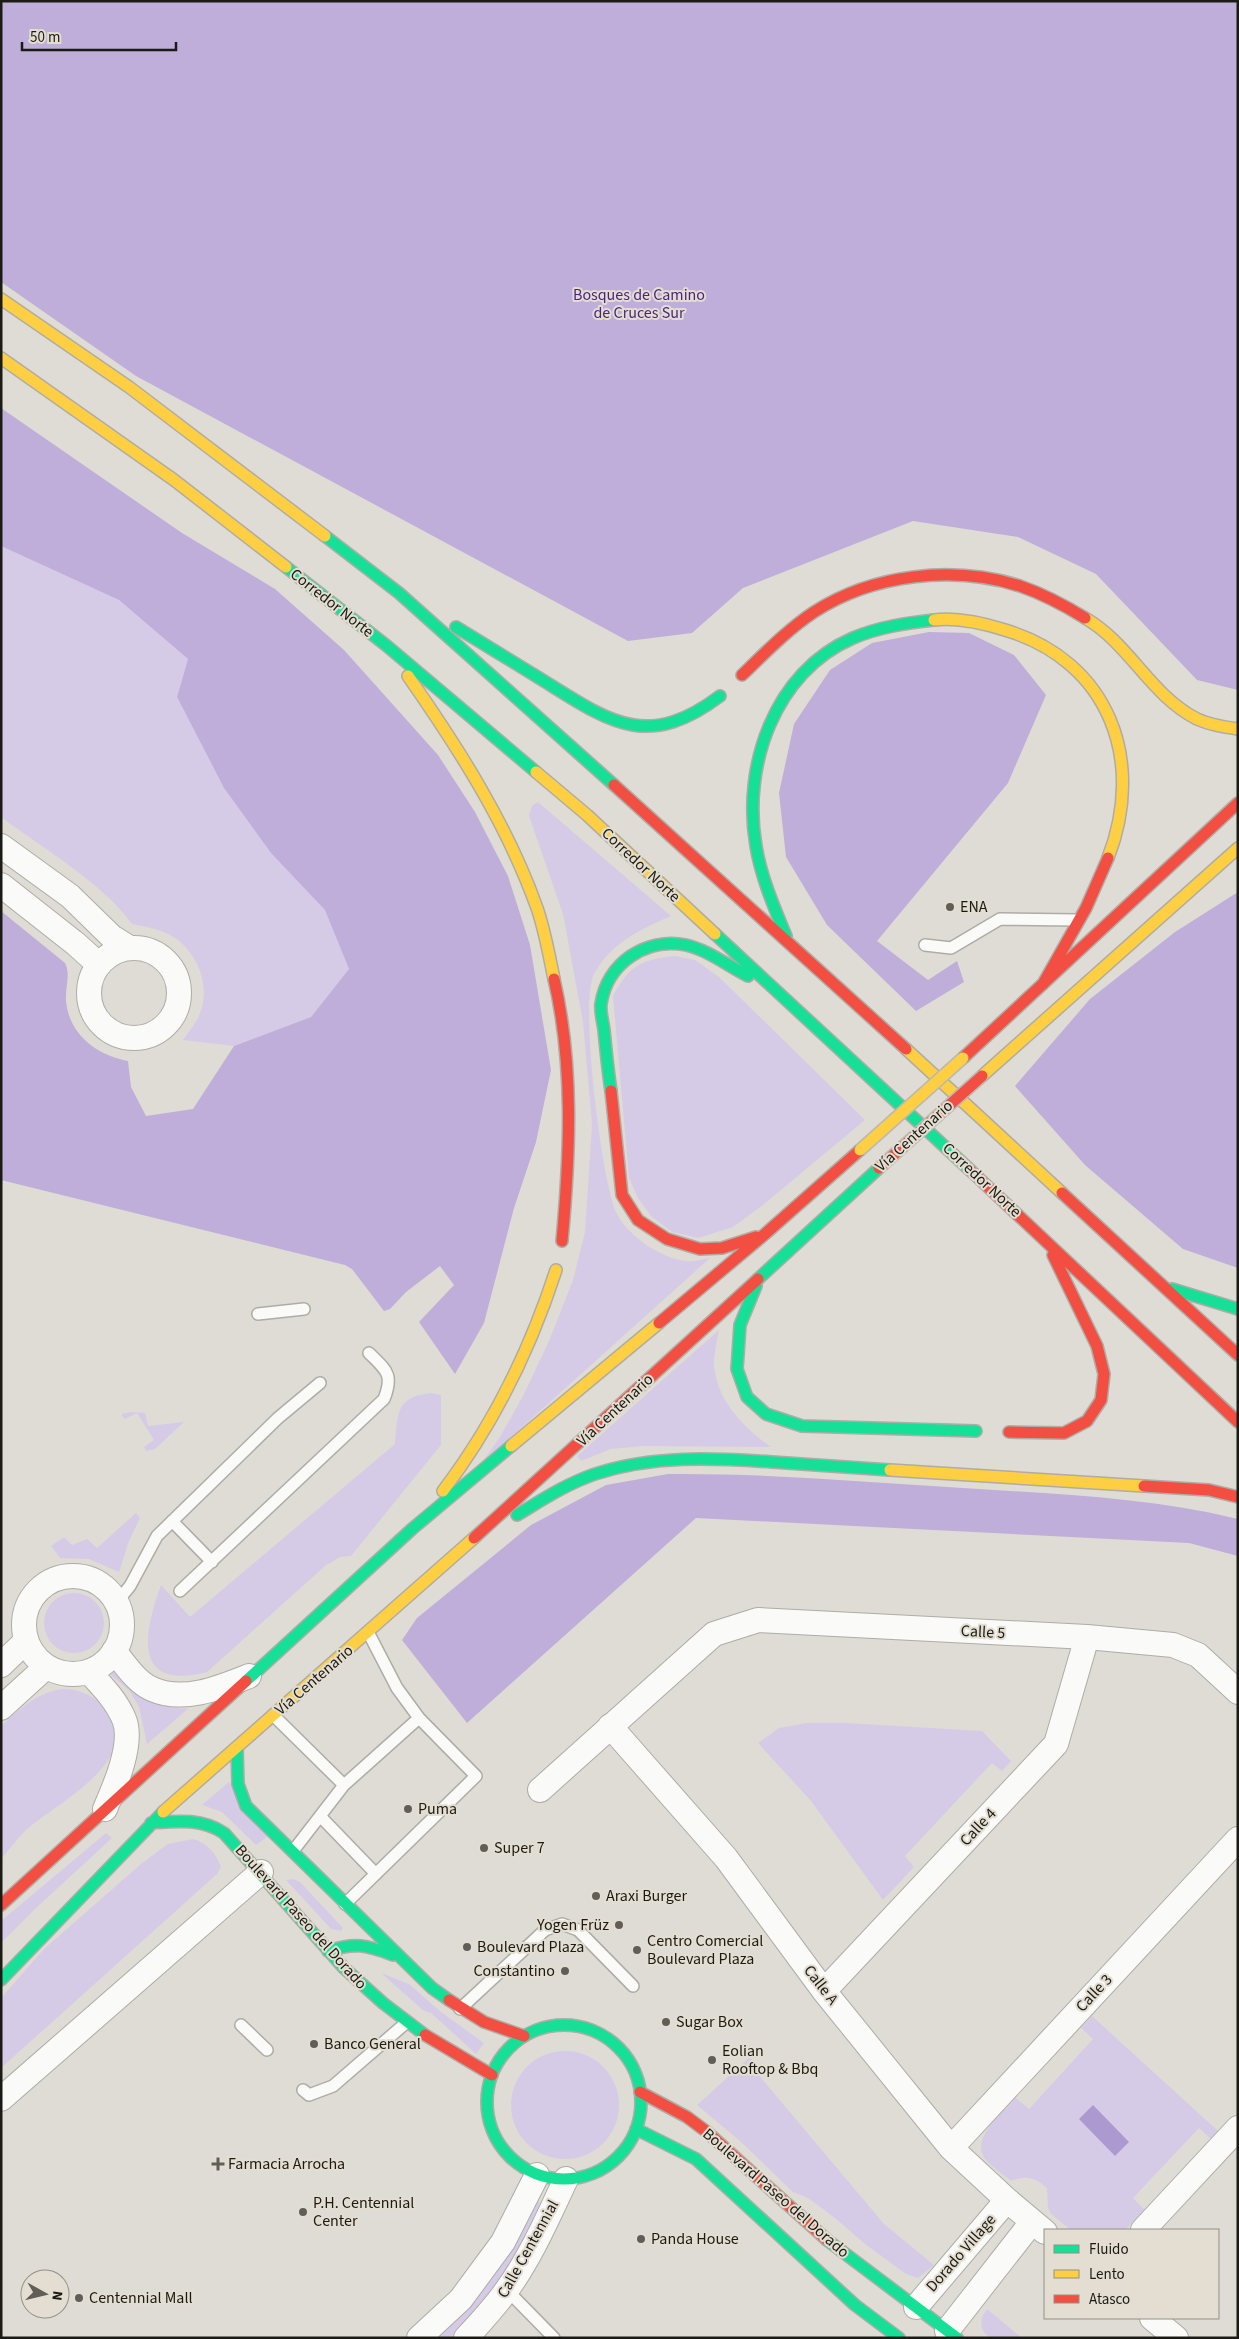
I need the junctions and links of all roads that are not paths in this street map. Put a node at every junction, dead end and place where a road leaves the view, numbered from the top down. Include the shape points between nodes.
1 (1, 299) edge
2 (1, 358) edge
3 (398, 592) junction
4 (387, 646) junction
5 (742, 675) dead end
6 (720, 696) dead end
7 (1238, 729) edge
8 (1238, 803) edge
9 (1, 846) edge
10 (1238, 848) edge
11 (1227, 873) dead end
12 (1, 885) edge
13 (1180, 900) junction
14 (1079, 920) junction
15 (789, 942) junction
16 (925, 945) dead end
17 (128, 947) junction
18 (98, 964) junction
19 (1043, 984) junction
20 (780, 993) junction
21 (765, 1234) junction
22 (1046, 1240) junction
23 (562, 1241) dead end
24 (556, 1270) dead end
25 (759, 1278) junction
26 (1164, 1287) junction
27 (304, 1309) dead end
28 (1238, 1309) edge
29 (258, 1314) dead end
30 (369, 1352) dead end
31 (1238, 1355) edge
32 (320, 1383) dead end
33 (1238, 1422) edge
34 (976, 1431) dead end
35 (1009, 1432) dead end
36 (1238, 1497) edge
37 (172, 1521) junction
38 (412, 1529) junction
39 (470, 1542) junction
40 (212, 1562) junction
41 (180, 1591) dead end
42 (116, 1603) junction
43 (368, 1632) junction
44 (1088, 1637) junction
45 (26, 1642) junction
46 (114, 1651) junction
47 (1, 1665) edge
48 (46, 1667) junction
49 (89, 1672) junction
50 (255, 1674) junction
51 (1238, 1692) edge
52 (1, 1708) edge
53 (273, 1715) junction
54 (419, 1718) junction
55 (610, 1726) junction
56 (237, 1747) junction
57 (344, 1785) junction
58 (540, 1790) dead end
59 (104, 1812) junction
60 (320, 1816) junction
61 (151, 1823) junction
62 (1238, 1839) edge
63 (293, 1851) junction
64 (265, 1871) junction
65 (376, 1874) junction
66 (303, 1879) dead end
67 (336, 1895) junction
68 (345, 1904) junction
69 (1, 1905) edge
70 (328, 1951) junction
71 (399, 1957) junction
72 (1, 1980) edge
73 (633, 1986) dead end
74 (824, 1991) junction
75 (460, 2008) junction
76 (408, 2022) junction
77 (241, 2025) dead end
78 (524, 2036) junction
79 (267, 2050) dead end
80 (492, 2075) junction
81 (303, 2090) dead end
82 (640, 2092) junction
83 (1, 2099) edge
84 (1238, 2128) edge
85 (636, 2129) junction
86 (951, 2148) junction
87 (537, 2175) junction
88 (566, 2179) junction
89 (1007, 2200) junction
90 (1039, 2227) edge
91 (1144, 2229) edge
92 (507, 2290) junction
93 (916, 2307) junction
94 (1153, 2319) edge
95 (952, 2334) edge
96 (419, 2338) edge
97 (466, 2338) edge
98 (554, 2338) edge
99 (898, 2338) edge
100 (1176, 2338) edge

1 - 3 main road via 130,386
2 - 4 main road, Corredor Norte via 174,480
3 - 6 main road via 590,709 624,723 643,727 686,720
3 - 15 main road
4 - 20 main road, Corredor Norte via 587,815
4 - 23 main road via 465,760 507,838 536,905 566,1040 568,1182
5 - 7 main road via 793,629 848,594 868,586 921,576 980,576 1030,588 1078,612 1122,646 1159,692 1178,708 1218,726
8 - 19 main road, Vía Centenario
9 - 17 street via 70,896 112,937
10 - 13 main road, Vía Centenario
11 - 13 main road
12 - 18 street
13 - 25 main road, Vía Centenario, bridge
14 - 15 main road via 1106,865 1120,816 1123,766 1118,741 1104,706 1089,681 1073,665 1037,641 985,624 935,619 883,626 831,649 813,662 797,680 770,723 754,779 754,834 767,889
14 - 16 lane via 1000,920 951,948
14 - 19 main road
15 - 26 main road
17 - 18 street via 117,950
17 - 18 street via 156,952 176,974 180,989 178,1004 172,1017 156,1032 135,1039 121,1037 97,1020 88,992
19 - 21 main road, Vía Centenario, bridge
20 - 21 main road via 689,946 661,944 639,950 614,970 605,987 601,1005 622,1195 632,1213 662,1237 690,1247 712,1250
20 - 22 main road, Corredor Norte
21 - 38 main road, Vía Centenario
22 - 33 main road, Corredor Norte
22 - 35 main road via 1097,1346 1104,1374 1101,1400 1087,1421 1064,1433
24 - 38 main road via 534,1334 508,1387 457,1472
25 - 34 main road via 740,1325 737,1369 747,1397 766,1414 802,1426
25 - 39 main road, Vía Centenario
26 - 28 main road
26 - 31 main road
27 - 29 lane
30 - 40 lane via 387,1370 389,1386 384,1399
32 - 37 lane via 278,1418
36 - 39 main road via 1208,1490 668,1458 624,1465 576,1481
37 - 40 lane
37 - 42 lane via 157,1536 130,1586
38 - 50 main road, Vía Centenario
39 - 43 main road, Vía Centenario
40 - 41 lane
42 - 45 street via 107,1590 93,1580 77,1576 60,1578 45,1585 29,1604 24,1616
42 - 46 street via 121,1628
43 - 53 main road, Vía Centenario
43 - 54 lane via 397,1688
44 - 51 street, Calle 5 via 1173,1645 1198,1655
44 - 55 street, Calle 5 via 758,1620 714,1634
44 - 74 street, Calle 4 via 1056,1744
45 - 47 street
45 - 48 street
46 - 49 street via 103,1664
46 - 50 street via 132,1674 151,1689 168,1694 199,1693
48 - 49 street via 60,1673
48 - 52 street
49 - 59 street via 114,1699 125,1721 119,1774
50 - 59 main road, Vía Centenario
53 - 56 main road, Vía Centenario
53 - 57 lane
54 - 57 lane
54 - 65 lane via 476,1776
55 - 58 street
55 - 74 street, Calle A via 726,1858
56 - 61 main road, Vía Centenario
56 - 63 main road via 238,1791 246,1806
57 - 60 lane
59 - 69 main road, Vía Centenario
60 - 63 lane
60 - 65 lane
61 - 64 main road, Boulevard Paseo del Dorado via 185,1820 208,1824 224,1833
61 - 72 main road, Vía Centenario
62 - 86 street, Calle 3
63 - 67 main road
64 - 70 main road, Boulevard Paseo del Dorado
64 - 83 street
65 - 68 lane
66 - 67 main road
67 - 68 main road
68 - 71 main road
70 - 71 main road via 352,1942 367,1944
70 - 76 main road, Boulevard Paseo del Dorado via 380,2002
71 - 75 main road via 432,1988
73 - 75 lane via 578,1930 562,1924 545,1930
74 - 86 street, Calle A
75 - 78 main road via 484,2022
76 - 80 main road, Boulevard Paseo del Dorado via 455,2055
76 - 81 lane via 333,2086 309,2095
77 - 79 lane
78 - 80 main road via 504,2053
78 - 82 main road via 547,2026 572,2025 599,2033 616,2045 632,2065
80 - 87 main road via 487,2100 490,2124 501,2146 516,2162
82 - 85 main road
82 - 93 main road, Boulevard Paseo del Dorado via 687,2117 816,2232
84 - 91 street
85 - 88 main road via 626,2147 610,2164 588,2175
85 - 99 main road, Boulevard Paseo del Dorado via 696,2158 855,2306
86 - 89 street, Calle A
87 - 88 main road
87 - 96 street, Calle Centennial via 503,2242 461,2298
88 - 92 street, Calle Centennial
89 - 90 street, Calle A
89 - 93 street, Dorado Village
90 - 95 street
92 - 97 street, Calle Centennial
92 - 98 lane
93 - 95 main road, Boulevard Paseo del Dorado
94 - 100 street

